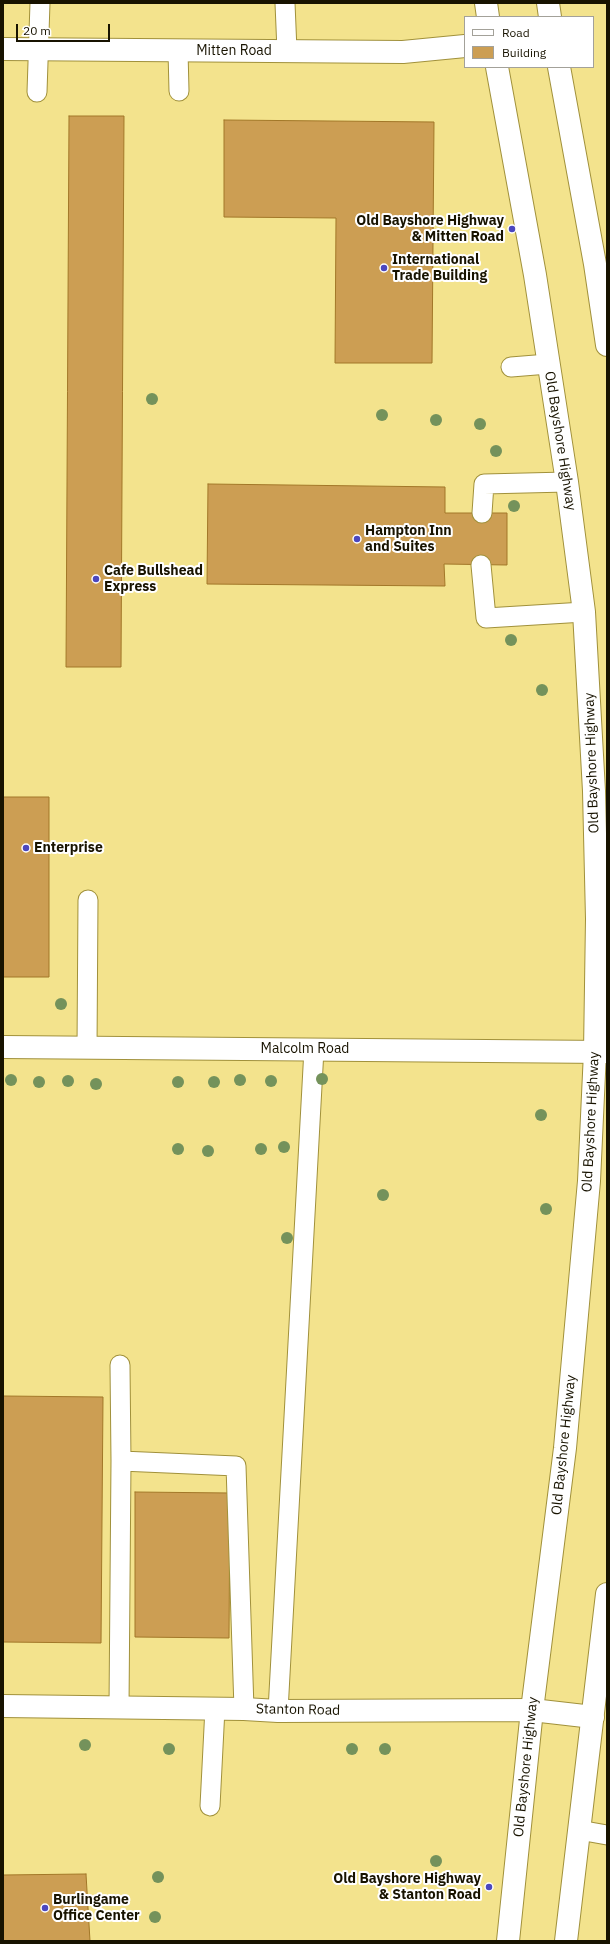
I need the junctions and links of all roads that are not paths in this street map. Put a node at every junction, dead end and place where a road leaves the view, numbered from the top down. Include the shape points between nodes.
1 (40, 3) edge
2 (285, 3) edge
3 (486, 3) edge
4 (548, 3) edge
5 (488, 16) edge
6 (550, 16) edge
7 (464, 46) edge
8 (3, 49) edge
9 (37, 50) junction
10 (178, 51) junction
11 (287, 52) junction
12 (497, 68) edge
13 (559, 68) edge
14 (179, 90) dead end
15 (37, 92) dead end
16 (607, 345) edge
17 (548, 364) junction
18 (511, 367) dead end
19 (567, 482) junction
20 (482, 513) dead end
21 (482, 565) dead end
22 (584, 612) junction
23 (88, 900) dead end
24 (3, 1047) edge
25 (87, 1048) junction
26 (314, 1049) junction
27 (601, 1052) edge
28 (120, 1365) dead end
29 (121, 1461) junction
30 (607, 1594) edge
31 (604, 1658) edge
32 (3, 1706) edge
33 (119, 1707) junction
34 (215, 1708) junction
35 (244, 1709) junction
36 (278, 1710) junction
37 (532, 1710) junction
38 (593, 1717) junction
39 (210, 1806) dead end
40 (579, 1830) junction
41 (607, 1835) edge
42 (508, 1941) edge
43 (566, 1941) edge

1 - 9 lane
2 - 11 lane
3 - 5 main road
4 - 6 main road
7 - 11 main road, Mitten Road via 403,52
8 - 9 main road, Mitten Road
9 - 10 main road, Mitten Road
9 - 15 lane
10 - 11 main road, Mitten Road
10 - 14 lane
12 - 17 main road, Old Bayshore Highway
13 - 16 main road
17 - 18 lane
17 - 19 main road, Old Bayshore Highway
19 - 20 lane via 484,484
19 - 22 main road, Old Bayshore Highway
21 - 22 lane via 486,618
22 - 27 main road, Old Bayshore Highway via 594,799
23 - 25 lane
24 - 25 main road, Malcolm Road
25 - 26 main road, Malcolm Road
26 - 27 main road, Malcolm Road
26 - 36 lane
27 - 37 main road, Old Bayshore Highway via 565,1448
28 - 29 lane
29 - 33 lane
29 - 35 lane via 236,1466
30 - 31 main road
31 - 38 main road
32 - 33 main road, Stanton Road
33 - 34 main road, Stanton Road
34 - 35 main road, Stanton Road
34 - 39 lane
35 - 36 main road, Stanton Road
36 - 37 main road, Stanton Road
37 - 38 main road, Stanton Road
37 - 42 main road, Old Bayshore Highway
38 - 40 main road
40 - 41 lane
40 - 43 main road

